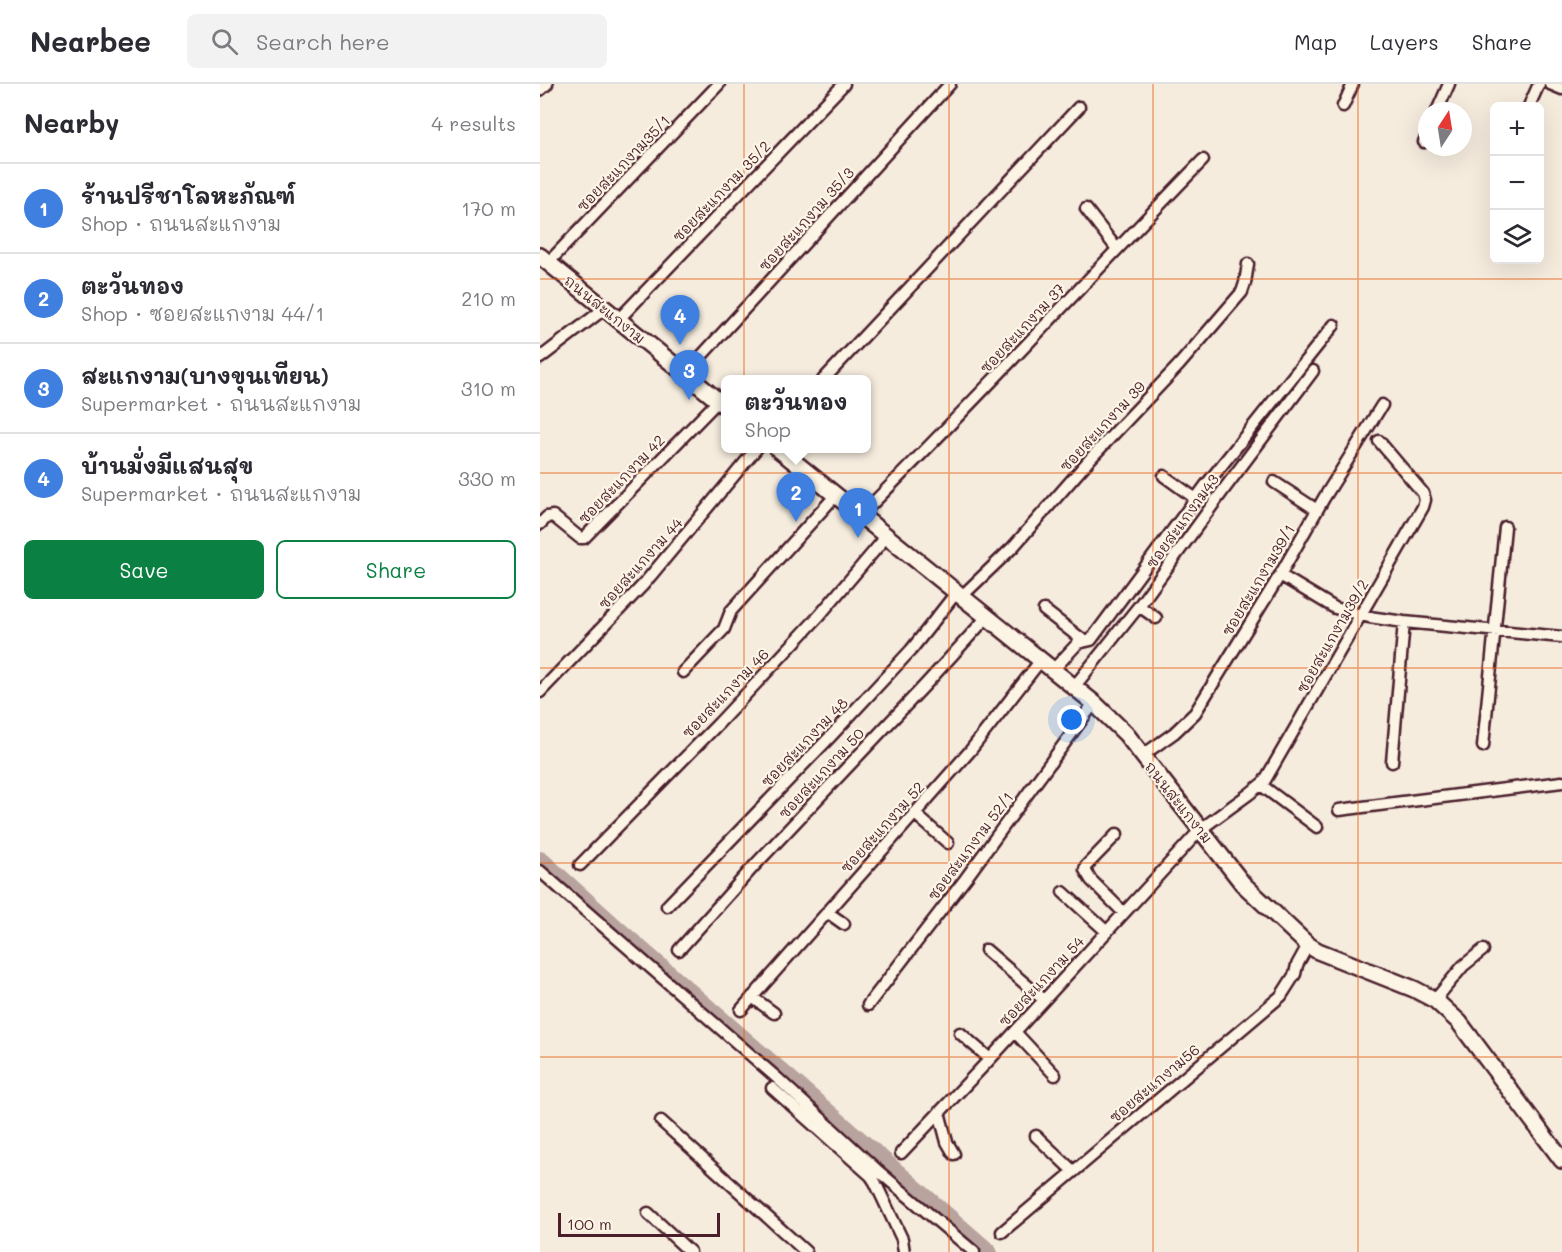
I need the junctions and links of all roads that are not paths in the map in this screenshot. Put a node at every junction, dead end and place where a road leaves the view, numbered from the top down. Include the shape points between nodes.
1 (547, 84) edge
2 (719, 84) edge
3 (844, 84) edge
4 (950, 84) edge
5 (1353, 84) edge
6 (1449, 84) edge
7 (1539, 84) edge
8 (1550, 84) edge
9 (1562, 89) edge
10 (540, 90) edge
11 (1441, 102) edge
12 (1531, 102) edge
13 (1343, 106) dead end
14 (1079, 107) dead end
15 (1203, 160) dead end
16 (1086, 209) dead end
17 (1117, 249) junction
18 (544, 260) edge
19 (1248, 264) dead end
20 (604, 309) junction
21 (619, 319) junction
22 (1334, 325) dead end
23 (540, 358) edge
24 (1312, 371) dead end
25 (684, 375) junction
26 (828, 375) edge
27 (721, 403) edge
28 (721, 405) edge
29 (1382, 405) dead end
30 (1379, 441) dead end
31 (753, 453) edge
32 (783, 453) edge
33 (1164, 476) dead end
34 (1274, 482) dead end
35 (835, 496) junction
36 (1196, 499) junction
37 (1317, 510) junction
38 (860, 516) junction
39 (540, 524) edge
40 (1504, 527) dead end
41 (886, 537) junction
42 (1280, 575) junction
43 (959, 595) junction
44 (1139, 606) junction
45 (1044, 610) dead end
46 (1361, 615) junction
47 (987, 617) junction
48 (1156, 618) dead end
49 (1404, 622) junction
50 (1495, 630) junction
51 (1562, 637) edge
52 (1084, 641) junction
53 (1041, 660) junction
54 (1053, 670) junction
55 (682, 672) dead end
56 (1074, 687) junction
57 (540, 692) edge
58 (1094, 703) junction
59 (1483, 746) dead end
60 (1143, 755) junction
61 (1392, 762) dead end
62 (1562, 782) edge
63 (1261, 785) junction
64 (1338, 810) dead end
65 (914, 813) junction
66 (1317, 827) dead end
67 (1201, 829) junction
68 (1116, 834) dead end
69 (948, 843) dead end
70 (580, 865) dead end
71 (540, 871) edge
72 (1064, 892) dead end
73 (667, 906) dead end
74 (827, 912) junction
75 (1124, 912) junction
76 (844, 924) dead end
77 (1107, 932) junction
78 (1308, 945) junction
79 (986, 950) dead end
80 (1483, 950) dead end
81 (679, 951) dead end
82 (752, 997) junction
83 (1044, 999) junction
84 (1436, 1000) junction
85 (868, 1005) dead end
86 (741, 1010) dead end
87 (774, 1013) dead end
88 (1015, 1032) junction
89 (960, 1034) dead end
90 (990, 1059) junction
91 (1055, 1075) dead end
92 (772, 1088) dead end
93 (939, 1112) junction
94 (661, 1121) dead end
95 (1036, 1136) dead end
96 (901, 1153) dead end
97 (954, 1154) dead end
98 (1562, 1160) edge
99 (1073, 1171) junction
100 (648, 1213) dead end
101 (1002, 1232) dead end
102 (690, 1252) edge
103 (806, 1252) edge
104 (904, 1252) edge
105 (974, 1252) edge

1 - 10 street
2 - 18 street, ซอยสะแกงาม35/1
3 - 21 street, ซอยสะแกงาม 35/2
4 - 25 street, ซอยสะแกงาม 35/3
5 - 13 street
6 - 11 street
7 - 12 street
8 - 9 street
14 - 26 street
15 - 17 street, ซอยสะแกงาม 37
16 - 17 street
17 - 38 street, ซอยสะแกงาม 37
18 - 20 street, ถนนสะแกงาม
19 - 43 street, ซอยสะแกงาม 39 via 1242,292 1193,349 1013,547
20 - 21 street, ถนนสะแกงาม
20 - 23 street
21 - 25 street, ถนนสะแกงาม
22 - 36 street
24 - 44 street, ซอยสะแกงาม43
25 - 27 street, ถนนสะแกงาม
28 - 39 street, ซอยสะแกงาม 42 via 584,538 553,516
29 - 37 street, ซอยสะแกงาม39/1
30 - 46 street, ซอยสะแกงาม39/2 via 1423,492 1425,500
31 - 57 street, ซอยสะแกงาม 44 via 643,585
32 - 35 street, ถนนสะแกงาม
33 - 36 street
34 - 37 street
35 - 38 street, ถนนสะแกงาม
35 - 55 street via 731,611 724,628
36 - 52 street via 1091,640
37 - 42 street, ซอยสะแกงาม39/1
38 - 41 street, ถนนสะแกงาม
40 - 50 street
41 - 43 street, ถนนสะแกงาม
41 - 70 street, ซอยสะแกงาม 46 via 819,616
42 - 46 street via 1335,608
42 - 60 street, ซอยสะแกงาม39/1 via 1195,713
43 - 47 street, ถนนสะแกงาม
43 - 73 street, ซอยสะแกงาม 48 via 912,650
44 - 48 street
44 - 56 street, ซอยสะแกงาม43
45 - 52 street
46 - 49 street
46 - 63 street, ซอยสะแกงาม39/2
47 - 53 street, ถนนสะแกงาม
47 - 81 street, ซอยสะแกงาม 50
49 - 50 street
49 - 61 street
50 - 51 street
50 - 59 street
52 - 54 street
53 - 54 street, ถนนสะแกงาม
53 - 65 street, ซอยสะแกงาม 52 via 970,751
54 - 56 street, ถนนสะแกงาม
56 - 58 street, ถนนสะแกงาม
58 - 60 street, ถนนสะแกงาม
58 - 85 street, ซอยสะแกงาม 52/1
60 - 67 street, ถนนสะแกงาม
62 - 64 street
63 - 66 street
63 - 67 street, ซอยสะแกงาม39/2
65 - 69 street
65 - 74 street, ซอยสะแกงาม 52
67 - 75 street, ซอยสะแกงาม 54
67 - 78 street, ถนนสะแกงาม via 1243,884
68 - 75 street via 1085,870
71 - 105 street
72 - 77 street
74 - 76 street
74 - 82 street, ซอยสะแกงาม 52
75 - 77 street, ซอยสะแกงาม 54
77 - 83 street, ซอยสะแกงาม 54
78 - 84 street, ถนนสะแกงาม
78 - 99 street, ซอยสะแกงาม56 via 1281,996
79 - 83 street
80 - 84 street via 1463,966
82 - 86 street, ซอยสะแกงาม 52
82 - 87 street
83 - 88 street, ซอยสะแกงาม 54
84 - 98 street, ถนนสะแกงาม via 1459,1023
88 - 90 street, ซอยสะแกงาม 54
88 - 91 street
89 - 90 street
90 - 93 street, ซอยสะแกงาม 54
92 - 104 street via 871,1176 902,1239
93 - 96 street, ซอยสะแกงาม 54
93 - 97 street
94 - 103 street
95 - 99 street
99 - 101 street, ซอยสะแกงาม56
100 - 102 street

